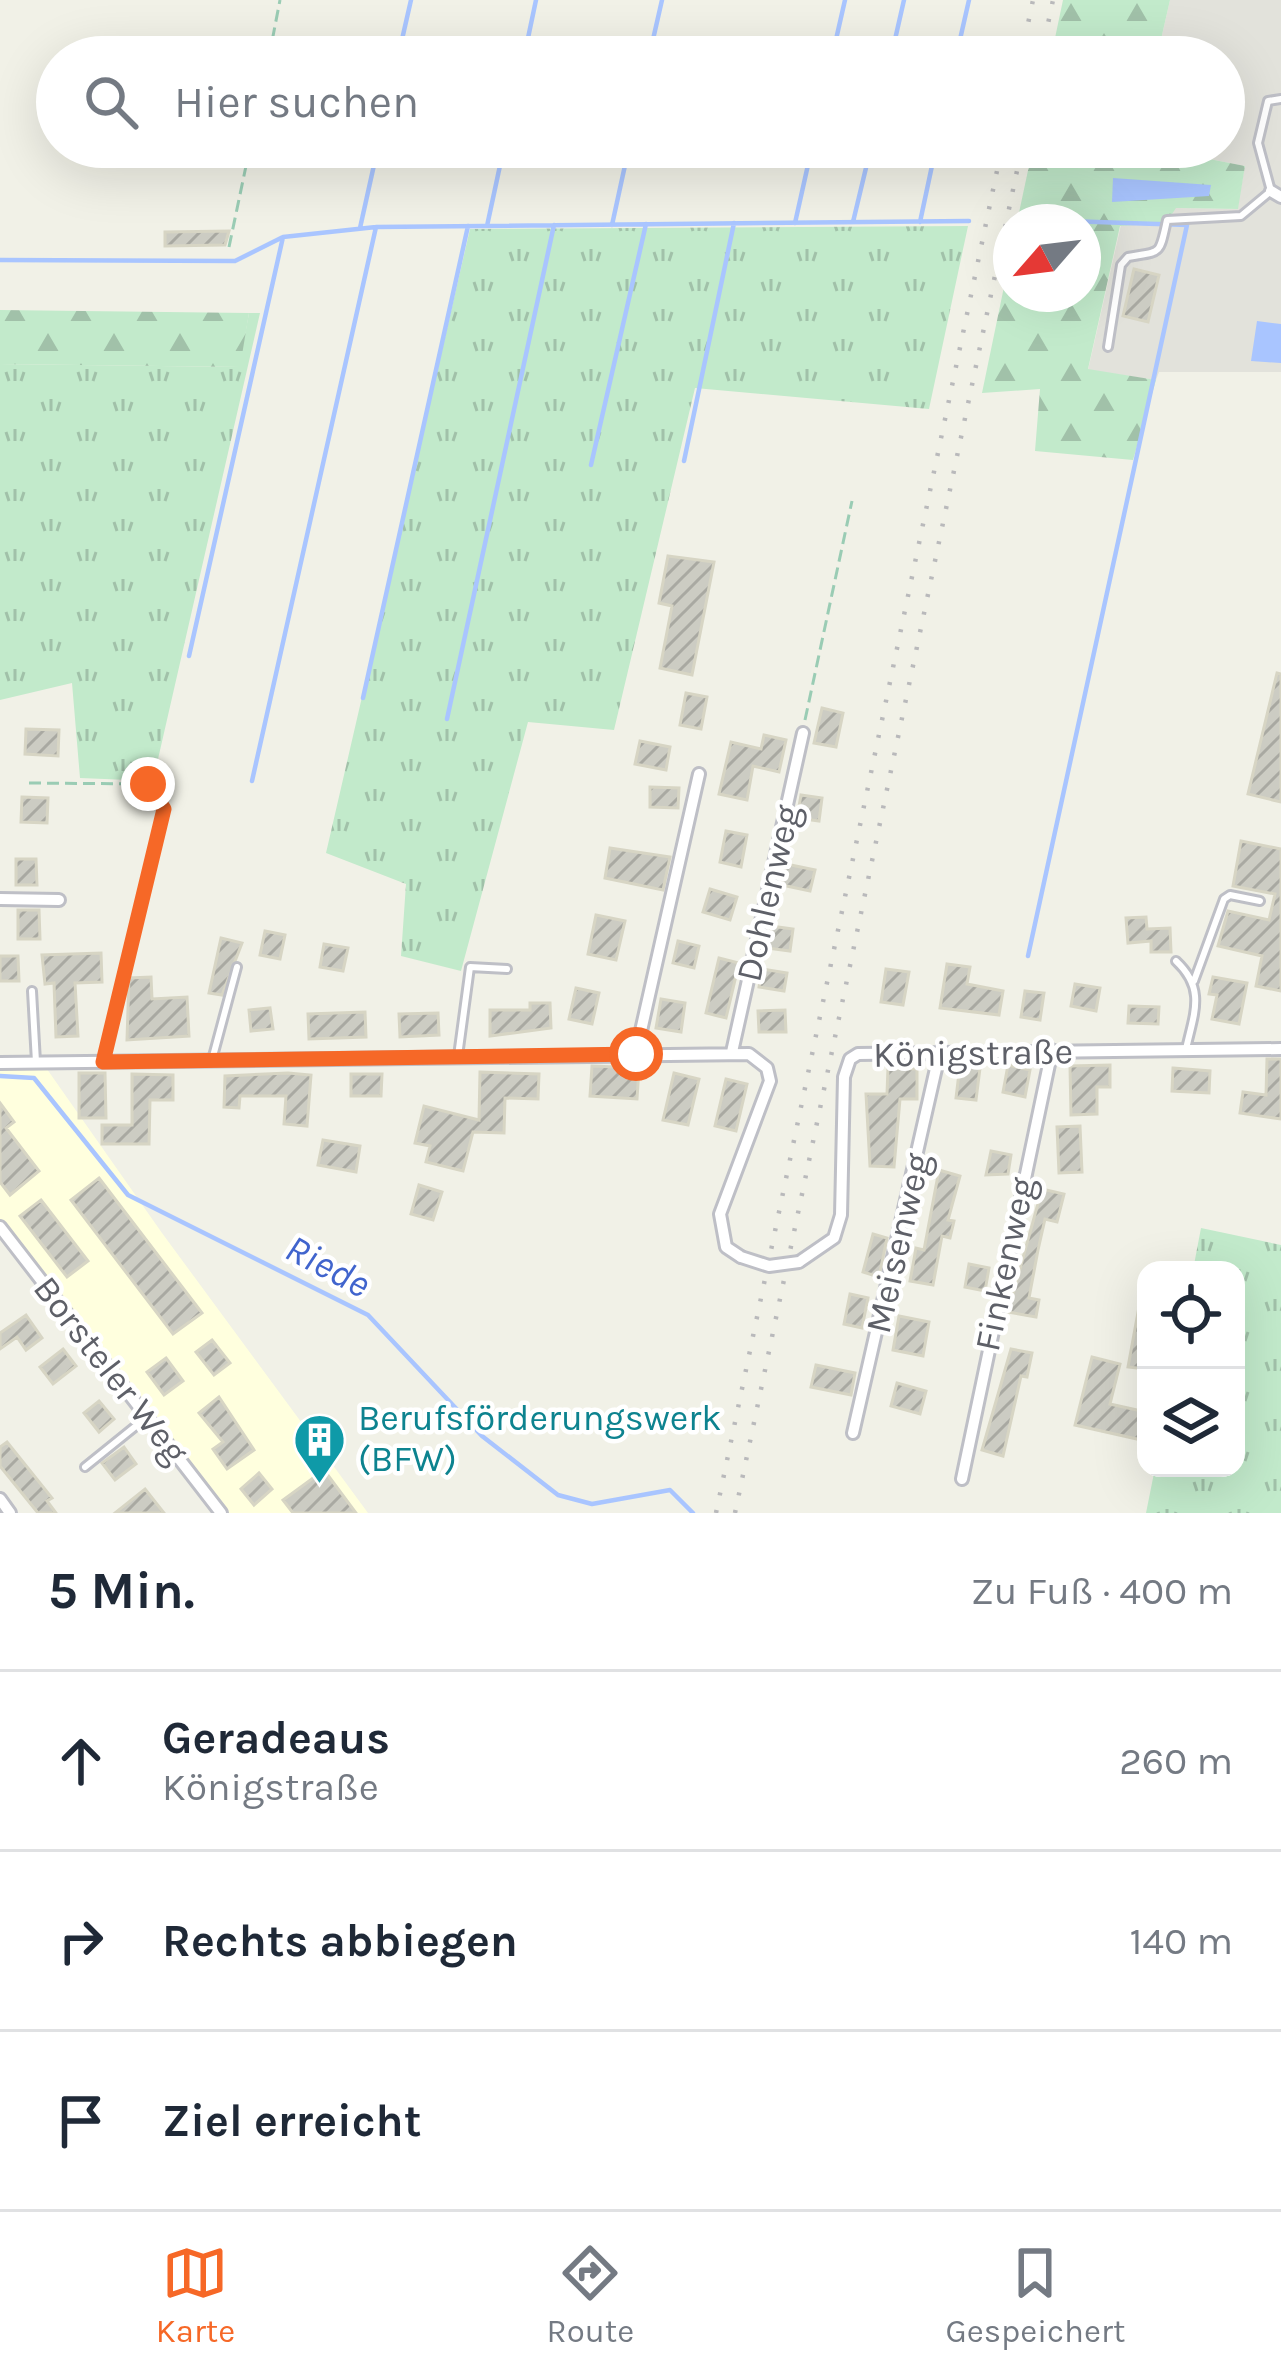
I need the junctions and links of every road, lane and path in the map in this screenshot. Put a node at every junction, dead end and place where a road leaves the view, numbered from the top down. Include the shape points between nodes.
1 (280, 0) edge
2 (272, 36) edge
3 (1281, 99) edge
4 (246, 168) edge
5 (1276, 194) edge
6 (229, 247) dead end
7 (1108, 347) dead end
8 (852, 501) dead end
9 (802, 733) joint
10 (699, 774) dead end
11 (29, 783) dead end
12 (0, 899) edge
13 (59, 900) dead end
14 (1260, 901) dead end
15 (1176, 961) dead end
16 (237, 967) dead end
17 (507, 969) dead end
18 (1194, 981) junction
19 (32, 991) dead end
20 (1186, 1049) junction
21 (1281, 1049) edge
22 (1052, 1050) junction
23 (940, 1051) junction
24 (732, 1052) junction
25 (636, 1054) junction
26 (458, 1056) junction
27 (212, 1060) junction
28 (103, 1062) junction
29 (0, 1063) edge
30 (36, 1063) junction
31 (0, 1227) edge
32 (147, 1417) junction
33 (853, 1433) dead end
34 (85, 1467) dead end
35 (962, 1479) dead end
36 (0, 1499) edge
37 (10, 1513) edge
38 (221, 1513) edge

1 - 2 path
3 - 5 lane via 1268,101 1258,142
4 - 6 path
5 - 7 lane via 1241,216 1167,220 1154,256 1128,257 1120,266
8 - 9 path
9 - 24 street, Dohlenweg
10 - 25 street
11 - 28 path via 148,784 164,809
12 - 13 street
14 - 18 lane via 1224,899
15 - 18 lane
16 - 27 lane
17 - 26 lane via 470,968
18 - 20 lane
19 - 30 lane
20 - 21 street, Königstraße
20 - 22 street, Königstraße
22 - 23 street, Königstraße
22 - 35 street, Finkenweg
23 - 24 street, Königstraße, bridge via 850,1059 834,1238 799,1262 770,1266 726,1247 720,1214 770,1081 760,1060
23 - 33 street, Meisenweg
24 - 25 street
25 - 26 street
26 - 27 street
27 - 28 street
28 - 30 street
29 - 30 street
31 - 32 street, Borsteler Weg
32 - 34 lane
32 - 38 street, Borsteler Weg
36 - 37 street

